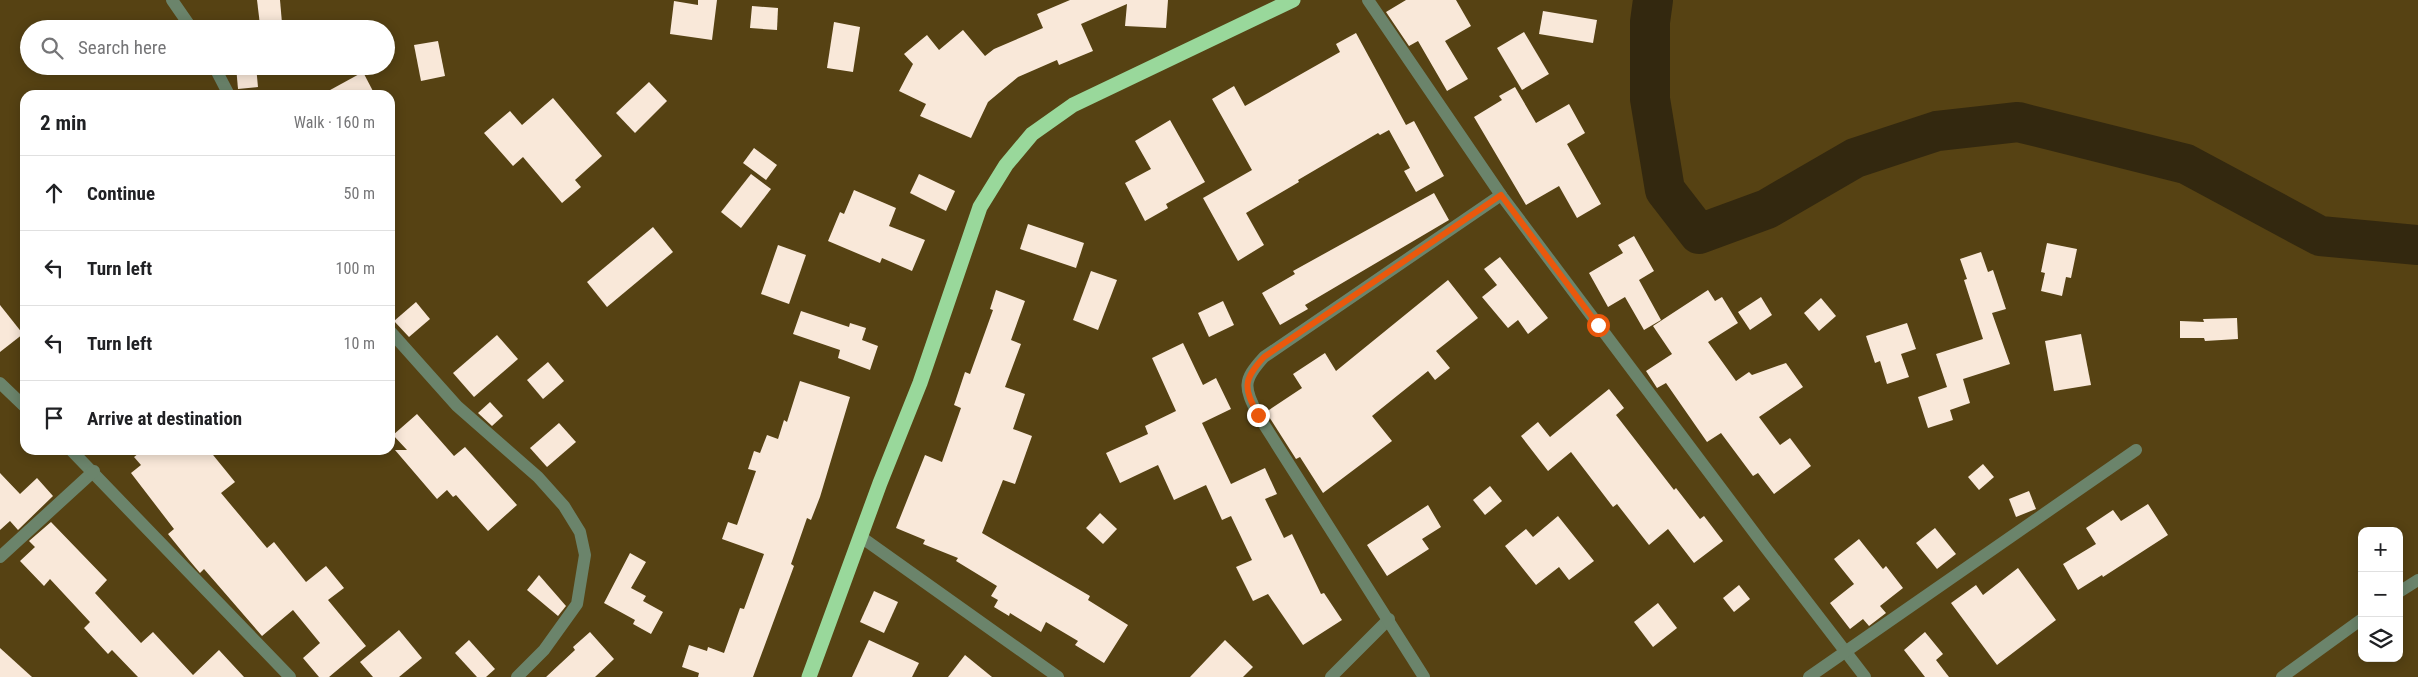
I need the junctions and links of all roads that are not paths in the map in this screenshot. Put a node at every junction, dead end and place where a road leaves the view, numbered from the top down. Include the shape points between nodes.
1 (172, 0) edge
2 (1293, 0) edge
3 (1368, 0) edge
4 (186, 20) edge
5 (219, 75) edge
6 (226, 90) edge
7 (1501, 195) junction
8 (395, 337) edge
9 (0, 383) edge
10 (20, 402) edge
11 (2136, 450) dead end
12 (76, 455) edge
13 (94, 471) junction
14 (861, 538) junction
15 (0, 557) edge
16 (2418, 580) edge
17 (2403, 589) edge
18 (1389, 619) junction
19 (2358, 622) edge
20 (1846, 652) junction
21 (290, 677) edge
22 (517, 677) edge
23 (809, 677) edge
24 (1058, 677) edge
25 (1331, 677) edge
26 (1424, 677) edge
27 (1809, 677) edge
28 (1865, 677) edge
29 (2282, 677) edge

1 - 4 street
2 - 14 highway via 1073,105 1032,134 1006,165 980,207 920,383
3 - 7 street
5 - 6 street
7 - 18 street via 1264,357 1252,370 1247,382 1248,394 1258,415
7 - 20 street
8 - 22 street via 457,406 538,477 564,506 580,532 585,556 577,604 544,650
9 - 10 street
11 - 20 street
12 - 13 street
13 - 15 street
13 - 21 street
14 - 23 highway
14 - 24 street
16 - 17 street
18 - 25 street
18 - 26 street
19 - 29 street
20 - 27 street
20 - 28 street

